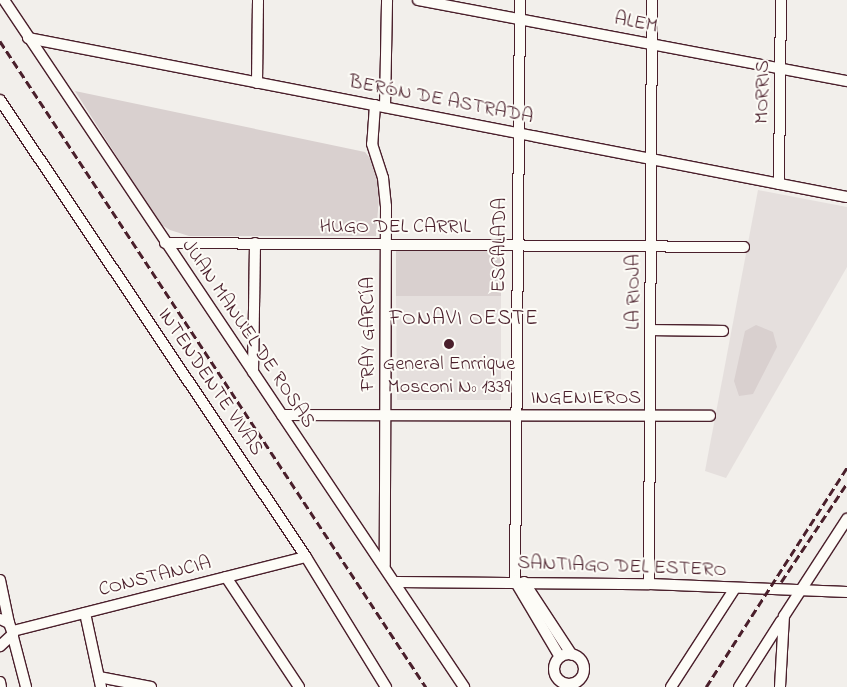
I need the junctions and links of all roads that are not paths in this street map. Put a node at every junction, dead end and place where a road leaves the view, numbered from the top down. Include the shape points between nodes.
1 (258, 0) edge
2 (386, 0) edge
3 (418, 0) edge
4 (520, 0) edge
5 (652, 0) edge
6 (781, 0) edge
7 (4, 5) edge
8 (520, 19) junction
9 (28, 38) junction
10 (653, 44) junction
11 (782, 69) junction
12 (847, 81) edge
13 (257, 83) junction
14 (0, 100) edge
15 (380, 106) junction
16 (519, 133) junction
17 (652, 159) junction
18 (779, 184) junction
19 (847, 197) edge
20 (166, 243) junction
21 (255, 243) junction
22 (385, 244) junction
23 (517, 245) junction
24 (652, 246) junction
25 (744, 247) dead end
26 (651, 330) junction
27 (723, 331) dead end
28 (253, 373) junction
29 (282, 415) junction
30 (385, 415) junction
31 (516, 415) junction
32 (651, 416) junction
33 (710, 416) dead end
34 (847, 519) edge
35 (306, 557) junction
36 (386, 564) junction
37 (226, 578) junction
38 (0, 580) edge
39 (520, 581) junction
40 (397, 582) junction
41 (649, 584) junction
42 (735, 588) junction
43 (798, 591) junction
44 (847, 592) edge
45 (85, 613) junction
46 (784, 616) junction
47 (9, 628) edge
48 (0, 646) edge
49 (572, 655) junction
50 (560, 657) junction
51 (0, 682) edge
52 (100, 682) edge
53 (1, 687) edge
54 (26, 687) edge
55 (151, 687) edge
56 (299, 687) edge
57 (386, 687) edge
58 (464, 687) edge
59 (671, 687) edge
60 (739, 687) edge
61 (780, 687) edge

1 - 13 street
2 - 15 street, FRAY GARCÍA
3 - 8 street, ALEM
4 - 8 street, ESCALADA
5 - 10 street, LA RIOJA
6 - 11 street, MORRIS
7 - 9 street, JUAN MANUEL DE ROSAS
8 - 10 street, ALEM
8 - 16 street, ESCALADA
9 - 13 street, BERÓN DE ASTRADA
9 - 20 street, JUAN MANUEL DE ROSAS
10 - 11 street, ALEM
10 - 17 street, LA RIOJA
11 - 12 street, ALEM
11 - 18 street, MORRIS
13 - 15 street, BERÓN DE ASTRADA
14 - 35 street, INTENDENTE VIVAS
15 - 16 street, BERÓN DE ASTRADA
15 - 22 street, FRAY GARCÍA via 372,144 383,178
16 - 17 street, BERÓN DE ASTRADA
16 - 23 street, ESCALADA
17 - 18 street, BERÓN DE ASTRADA
17 - 24 street, LA RIOJA
18 - 19 street, BERÓN DE ASTRADA
20 - 21 street, HUGO DEL CARRIL
20 - 28 street, JUAN MANUEL DE ROSAS
21 - 22 street, HUGO DEL CARRIL
21 - 28 street
22 - 23 street, HUGO DEL CARRIL
22 - 30 street, FRAY GARCÍA
23 - 24 street, HUGO DEL CARRIL
23 - 31 street, ESCALADA
24 - 25 street, HUGO DEL CARRIL
24 - 26 street, LA RIOJA
26 - 27 street
26 - 32 street, LA RIOJA
28 - 29 street, JUAN MANUEL DE ROSAS
29 - 30 street, INGENIEROS
29 - 36 street, JUAN MANUEL DE ROSAS
30 - 31 street, INGENIEROS
30 - 36 street, FRAY GARCÍA
31 - 32 street, INGENIEROS
31 - 39 street, ESCALADA
32 - 33 street, INGENIEROS
32 - 41 street, LA RIOJA
34 - 43 street
35 - 37 street, CONSTANCIA
35 - 57 street, INTENDENTE VIVAS
36 - 40 street, JUAN MANUEL DE ROSAS
37 - 45 street, CONSTANCIA
37 - 56 street
38 - 47 street
39 - 40 street, SANTIAGO DEL ESTERO
39 - 41 street, SANTIAGO DEL ESTERO
39 - 49 street
39 - 50 street
40 - 58 street, JUAN MANUEL DE ROSAS
41 - 42 street, SANTIAGO DEL ESTERO
42 - 43 street, SANTIAGO DEL ESTERO
42 - 59 street
43 - 44 street, SANTIAGO DEL ESTERO
43 - 46 street
45 - 47 street, CONSTANCIA
45 - 52 street
46 - 60 street
46 - 61 street
47 - 48 street
47 - 54 street
49 - 50 street
49 - 50 street via 583,666 573,683 556,676
51 - 53 street
52 - 55 street

